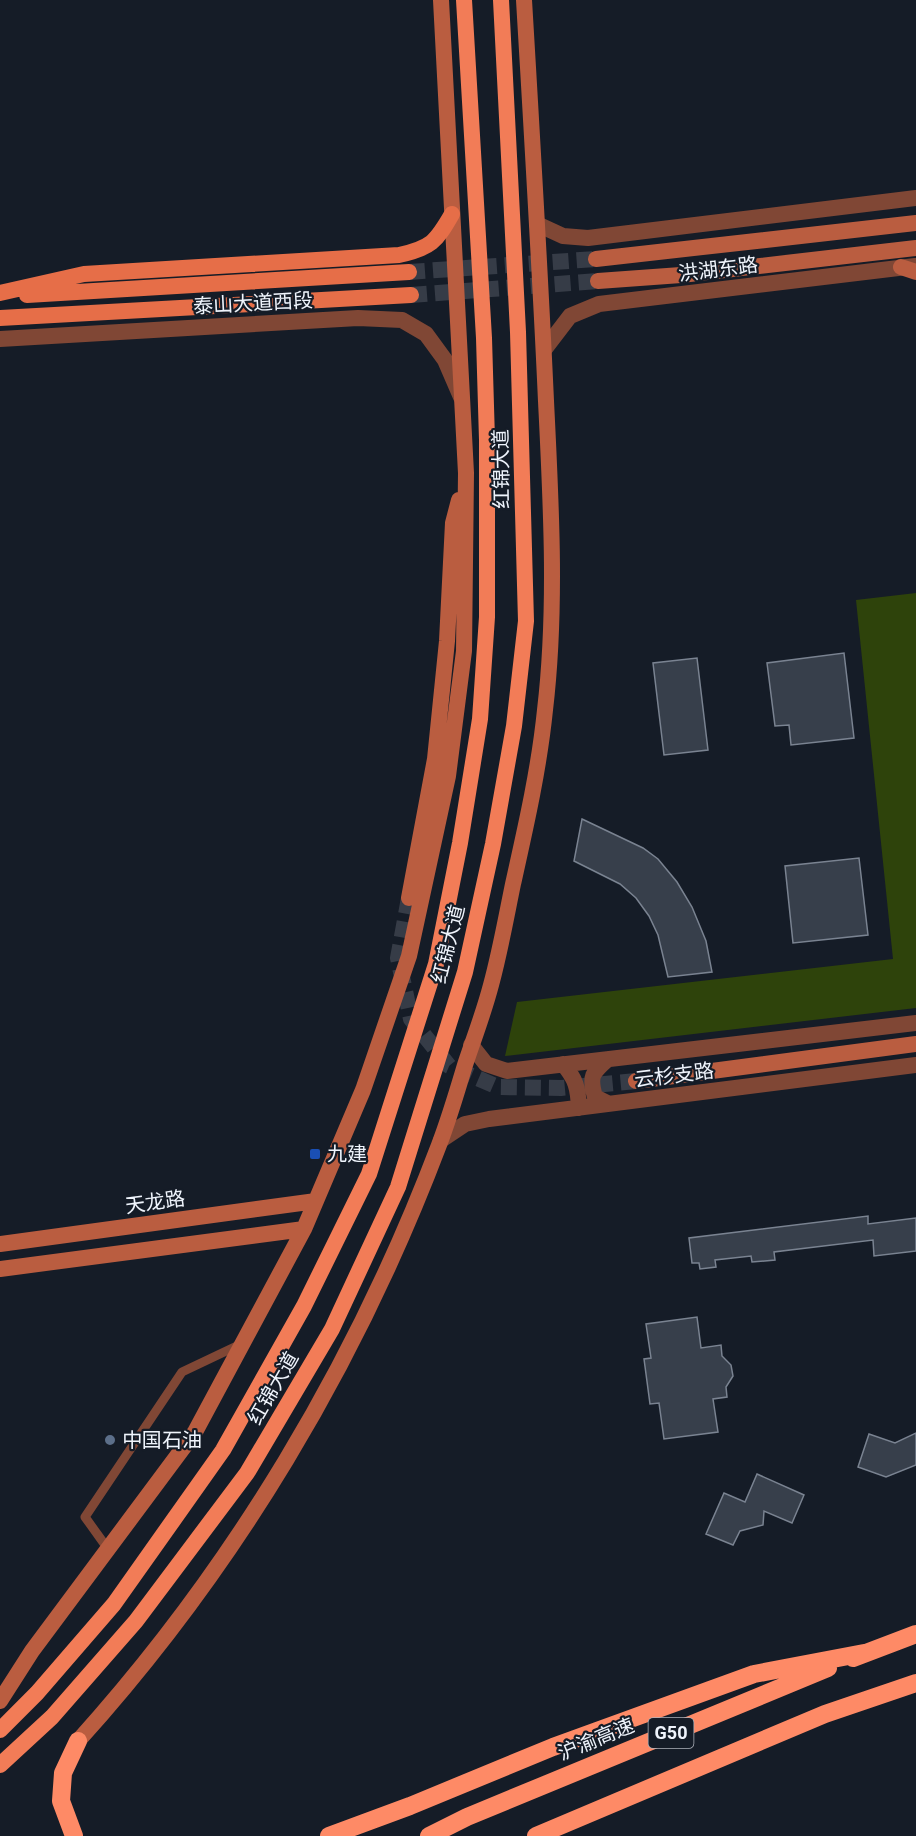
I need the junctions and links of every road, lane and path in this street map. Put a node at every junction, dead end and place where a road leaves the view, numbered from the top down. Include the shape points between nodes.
1 (441, 0) edge
2 (464, 0) edge
3 (501, 0) edge
4 (524, 0) edge
5 (916, 198) edge
6 (452, 214) junction
7 (916, 222) edge
8 (537, 224) junction
9 (916, 248) edge
10 (596, 258) tunnel mouth
11 (911, 268) edge
12 (409, 272) tunnel mouth
13 (597, 281) tunnel mouth
14 (0, 295) edge
15 (411, 295) tunnel mouth
16 (0, 318) edge
17 (0, 339) edge
18 (544, 350) junction
19 (463, 402) junction
20 (466, 473) junction
21 (409, 898) tunnel mouth
22 (916, 1023) edge
23 (916, 1044) edge
24 (471, 1045) junction
25 (608, 1059) junction
26 (563, 1064) junction
27 (916, 1065) edge
28 (636, 1081) tunnel mouth
29 (609, 1104) junction
30 (579, 1108) junction
31 (441, 1140) junction
32 (316, 1202) junction
33 (304, 1229) junction
34 (0, 1244) edge
35 (0, 1269) edge
36 (243, 1343) junction
37 (108, 1549) junction
38 (916, 1634) edge
39 (864, 1653) junction
40 (916, 1683) edge
41 (0, 1701) edge
42 (0, 1730) edge
43 (78, 1741) joint
44 (0, 1765) edge
45 (371, 1820) junction
46 (74, 1836) edge
47 (329, 1836) edge
48 (335, 1836) edge
49 (429, 1836) edge
50 (536, 1836) edge

1 - 6 main road, 红锦大道
2 - 42 highway, 红锦大道 via 484,349 487,617 480,719 436,964 369,1174 304,1306 223,1450 114,1604 38,1693
3 - 44 highway, 红锦大道 via 519,343 526,621 514,726 465,972 398,1187 326,1339 247,1473 136,1621 52,1717
4 - 8 main road
5 - 8 street via 588,238 563,236
6 - 14 main road via 438,238 422,250 399,255 84,274
6 - 19 main road, 红锦大道
7 - 10 main road, 洪湖东路
8 - 18 main road
9 - 13 main road, 洪湖东路
11 - 18 street, 洪湖东路 via 599,304 570,316
12 - 14 main road, 泰山大道西段
15 - 16 main road, 泰山大道西段
17 - 19 street, 泰山大道西段 via 358,318 402,320 426,334 439,351
18 - 24 main road via 551,608 545,708 533,793 506,917 491,985
19 - 20 main road, 红锦大道
20 - 21 main road via 453,523 435,759
20 - 32 main road, 红锦大道 via 464,651 448,776 409,956 363,1090
22 - 25 street, 云杉支路
23 - 28 main road
24 - 26 street, 云杉支路 via 486,1064 507,1071
24 - 31 main road
25 - 26 street, 云杉支路
25 - 29 street via 595,1070 591,1083 595,1097
26 - 30 street via 573,1076
27 - 29 street, 云杉支路
29 - 30 street, 云杉支路
30 - 31 street, 云杉支路 via 465,1124
31 - 43 main road via 357,1334 312,1419 213,1574
32 - 33 main road, 红锦大道
32 - 34 main road, 天龙路
33 - 35 main road
33 - 36 main road, 红锦大道
36 - 37 main road, 红锦大道 via 195,1432
36 - 37 lane via 182,1372 85,1517
37 - 41 main road, 红锦大道
38 - 39 highway, 沪渝高速 / G50
39 - 45 highway via 754,1674 553,1747
39 - 49 highway, 沪渝高速 / G50
40 - 50 highway, G50 via 825,1714
43 - 46 highway via 63,1773 61,1802
45 - 47 highway
45 - 48 highway

